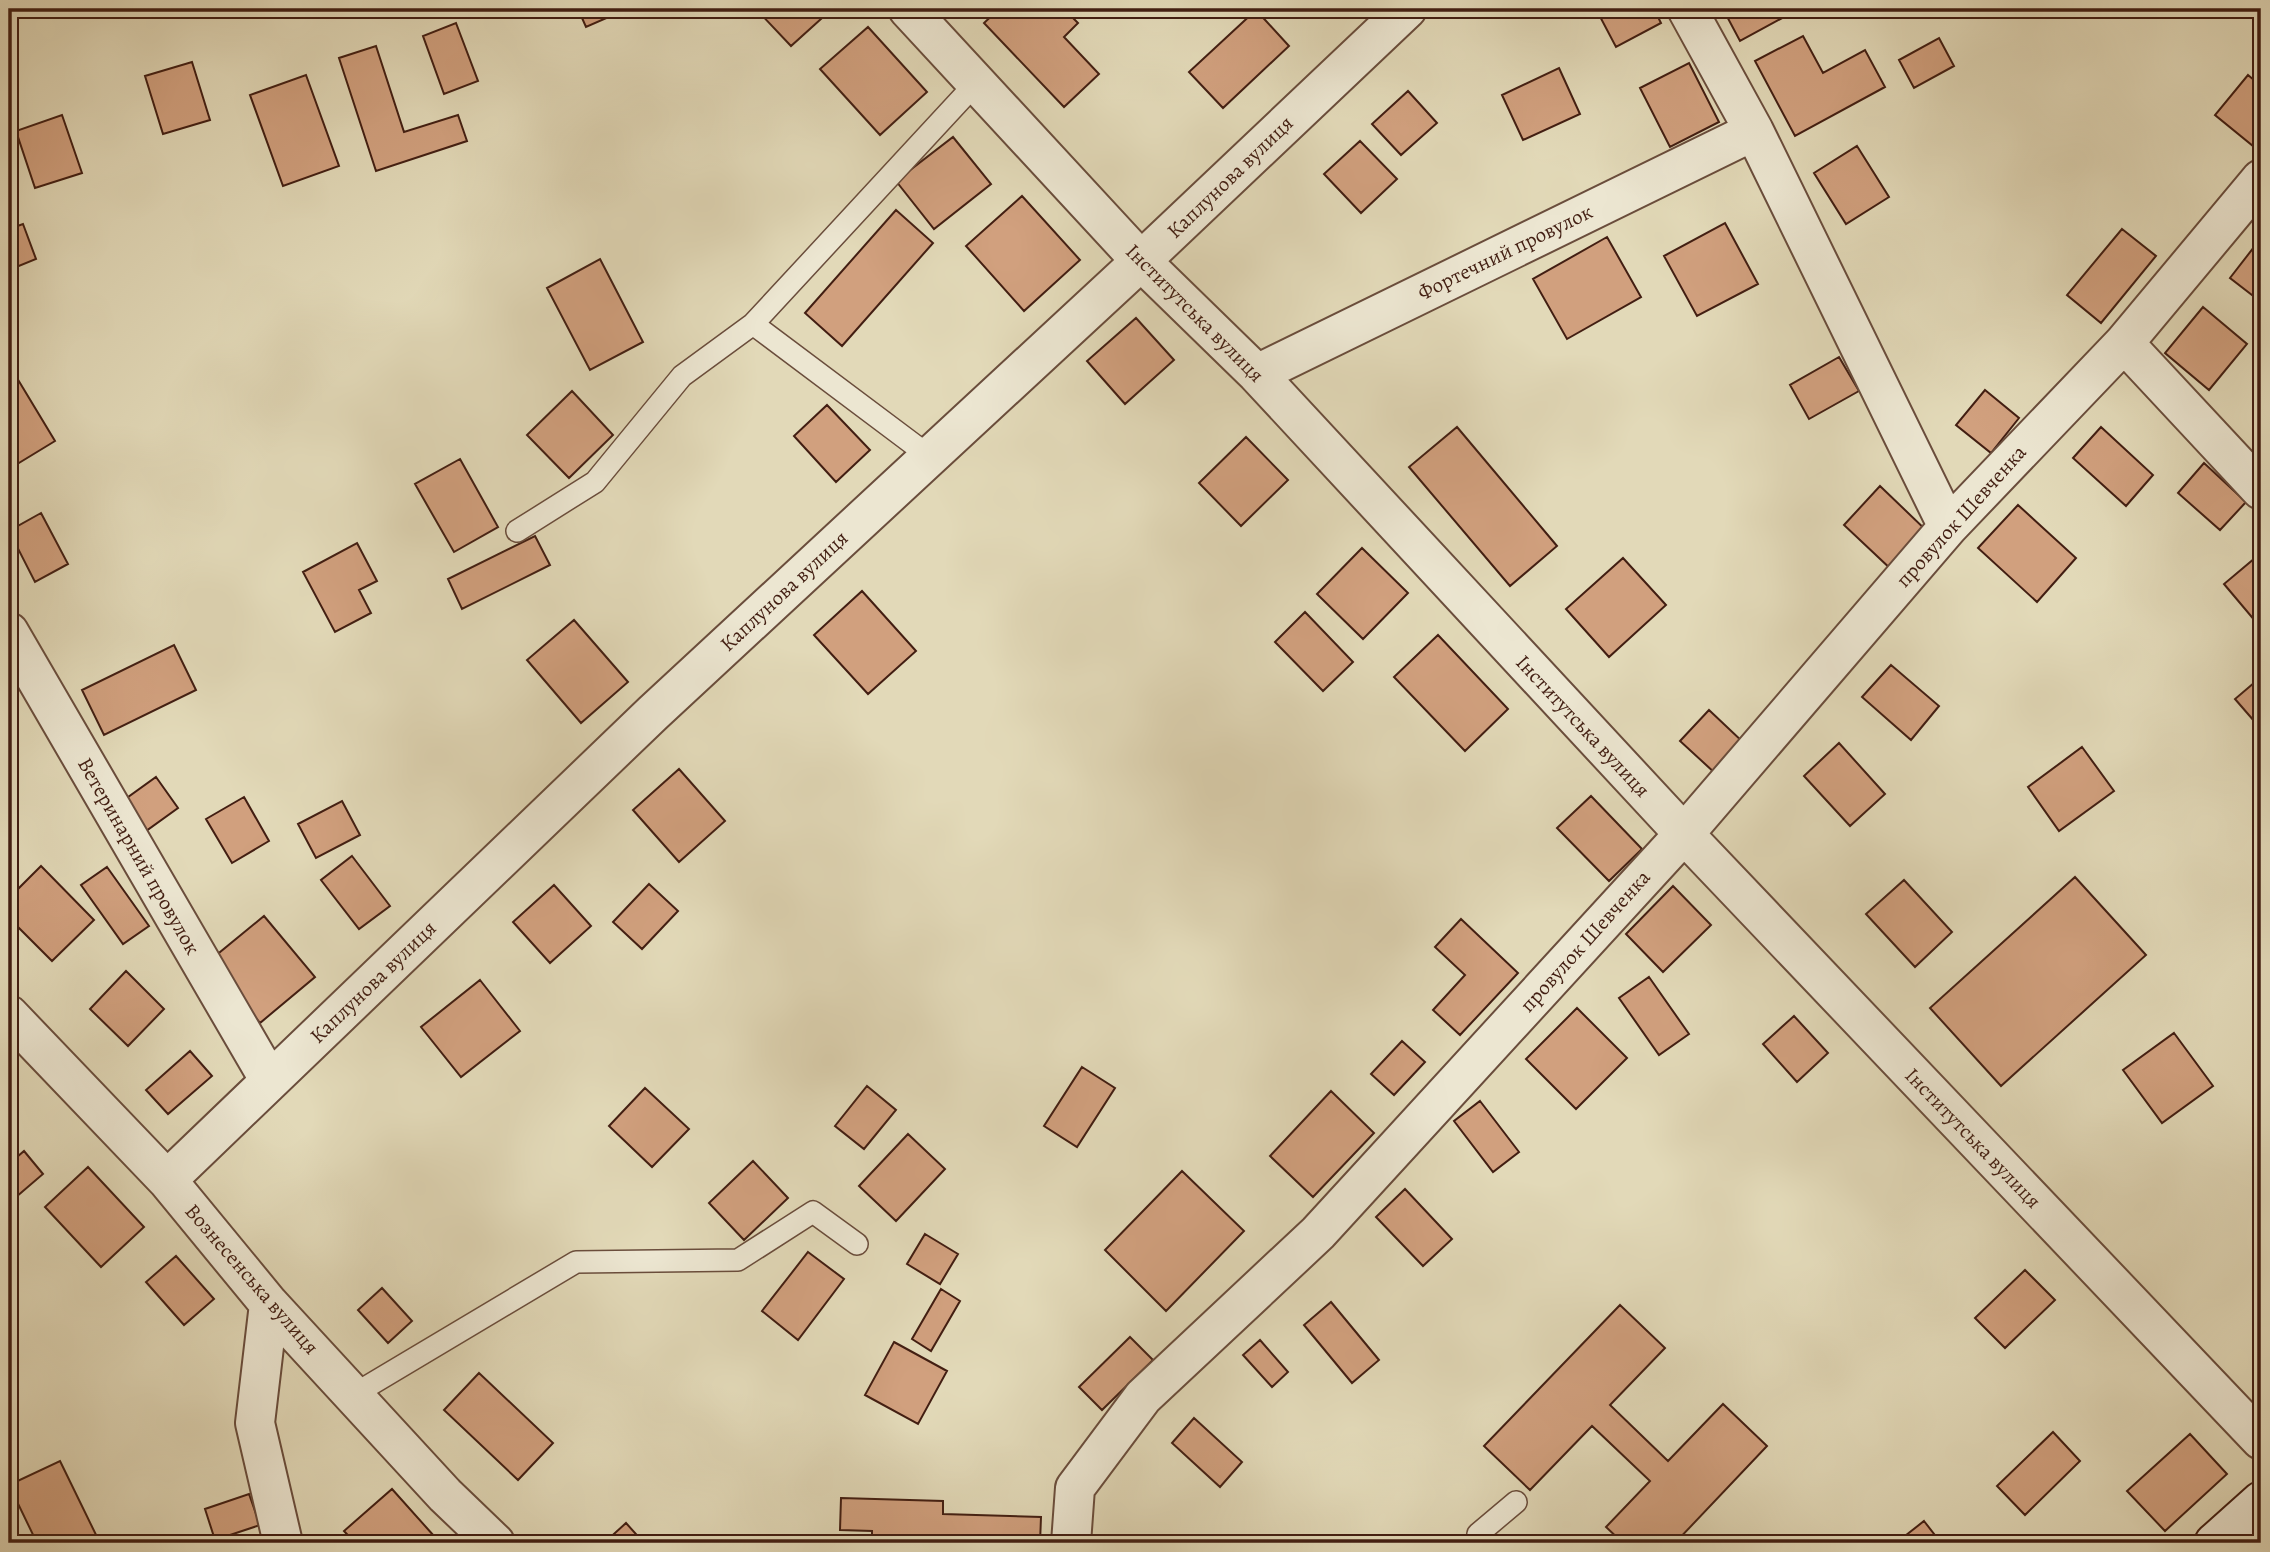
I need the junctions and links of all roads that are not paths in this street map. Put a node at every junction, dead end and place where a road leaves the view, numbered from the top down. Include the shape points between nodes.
1 (908, 9) edge
2 (1407, 9) edge
3 (1687, 9) edge
4 (977, 82) junction
5 (1754, 131) junction
6 (2261, 179) edge
7 (1142, 261) junction
8 (752, 324) junction
9 (2124, 343) junction
10 (1257, 374) junction
11 (929, 456) junction
12 (2261, 490) edge
13 (1948, 527) junction
14 (517, 531) dead end
15 (9, 632) edge
16 (1684, 834) junction
17 (9, 1015) edge
18 (270, 1081) junction
19 (167, 1180) junction
20 (858, 1244) dead end
21 (269, 1304) junction
22 (352, 1395) junction
23 (2261, 1440) edge
24 (2261, 1501) edge
25 (1516, 1502) dead end
26 (283, 1543) edge
27 (495, 1543) edge
28 (1071, 1543) edge
29 (1477, 1543) edge
30 (2214, 1543) edge

1 - 4 street, Інститутська вулиця
2 - 7 street, Каплунова вулиця
3 - 5 street
4 - 7 street, Інститутська вулиця
4 - 8 lane
5 - 10 street, Фортечний провулок
5 - 13 street
6 - 9 street, провулок Шевченка
7 - 10 street, Інститутська вулиця
7 - 11 street, Каплунова вулиця
8 - 11 lane
8 - 14 lane via 682,376 595,482
9 - 12 street
9 - 13 street, провулок Шевченка
10 - 16 street, Інститутська вулиця
11 - 18 street, Каплунова вулиця
13 - 16 street, провулок Шевченка
15 - 18 street, Ветеринарний провулок
16 - 23 street, Інститутська вулиця
16 - 28 street, провулок Шевченка via 1318,1233 1143,1397 1075,1488
17 - 19 street, Вознесенська вулиця
18 - 19 street, Каплунова вулиця
19 - 21 street, Вознесенська вулиця
20 - 22 lane via 813,1212 737,1260 576,1262
21 - 22 street, Вознесенська вулиця
21 - 26 street via 255,1423
22 - 27 street, Вознесенська вулиця
24 - 30 street
25 - 29 lane via 1478,1534

